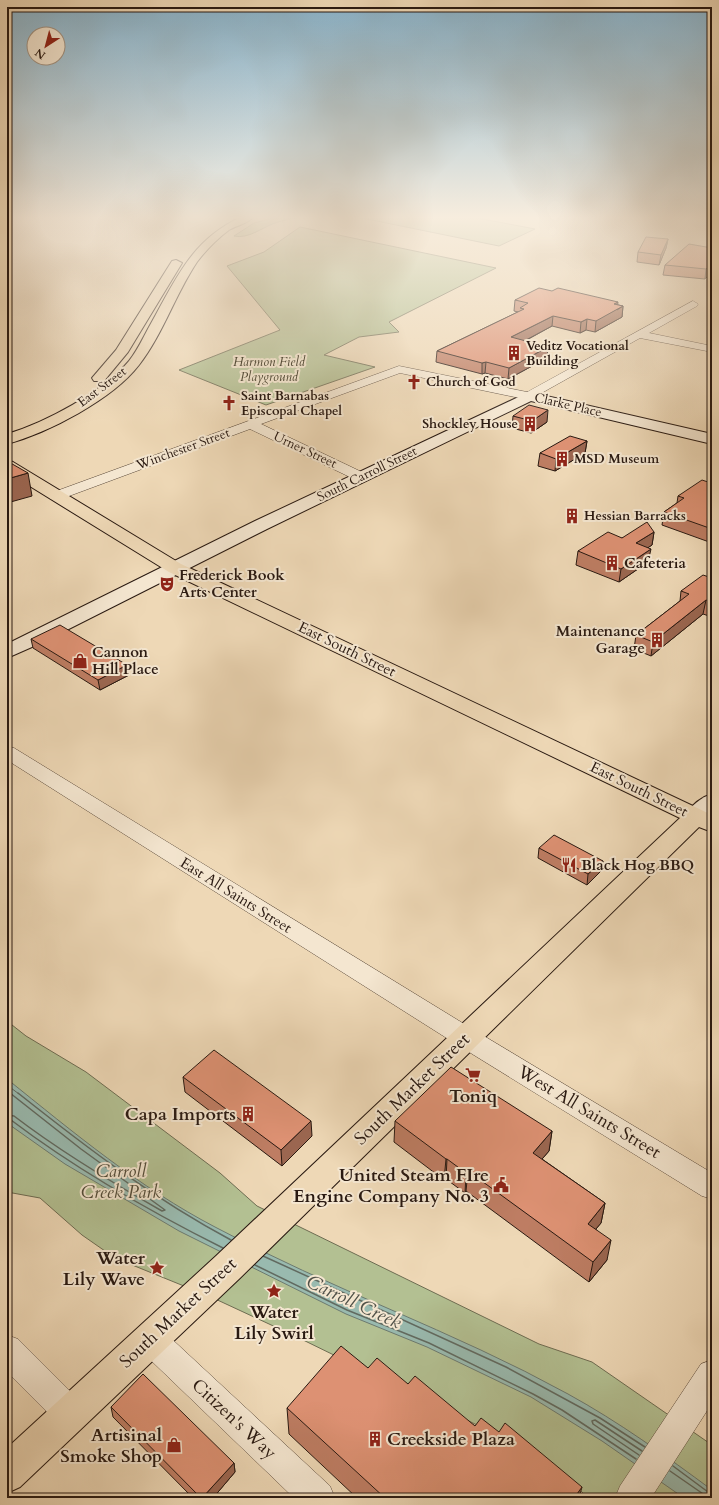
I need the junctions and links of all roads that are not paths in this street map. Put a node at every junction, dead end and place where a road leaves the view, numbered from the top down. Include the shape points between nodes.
1 (160, 287) edge
2 (177, 287) edge
3 (692, 304) dead end
4 (644, 332) junction
5 (712, 343) edge
6 (712, 349) edge
7 (399, 370) joint
8 (529, 396) junction
9 (46, 410) dead end
10 (250, 424) junction
11 (712, 438) edge
12 (7, 439) edge
13 (7, 465) edge
14 (361, 477) junction
15 (56, 496) junction
16 (175, 568) junction
17 (9, 649) edge
18 (7, 752) edge
19 (707, 814) edge
20 (466, 1037) junction
21 (712, 1187) edge
22 (150, 1339) junction
23 (7, 1350) edge
24 (712, 1375) edge
25 (70, 1413) junction
26 (7, 1474) edge
27 (639, 1488) edge
28 (318, 1498) edge

1 - 9 main road, East Street via 115,363 100,378
2 - 12 main road, East Street via 144,348 118,379 76,407
3 - 4 street, South Carroll Street
4 - 5 street
4 - 6 street
4 - 8 street, South Carroll Street
7 - 8 street, Clarke Place
7 - 10 street, Winchester Street
8 - 11 street, Clarke Place
8 - 14 street, South Carroll Street
10 - 14 street, Urner Street
10 - 15 street, Winchester Street
13 - 15 main road, East South Street
14 - 16 street, South Carroll Street
15 - 16 main road, East South Street
16 - 17 street, South Carroll Street
16 - 19 main road, East South Street
18 - 20 street, East All Saints Street
19 - 20 main road, South Market Street
20 - 21 street, West All Saints Street
20 - 22 main road, South Market Street
22 - 25 main road, South Market Street
22 - 28 street, Citizen's Way
23 - 25 street
24 - 27 street
25 - 26 main road, South Market Street

